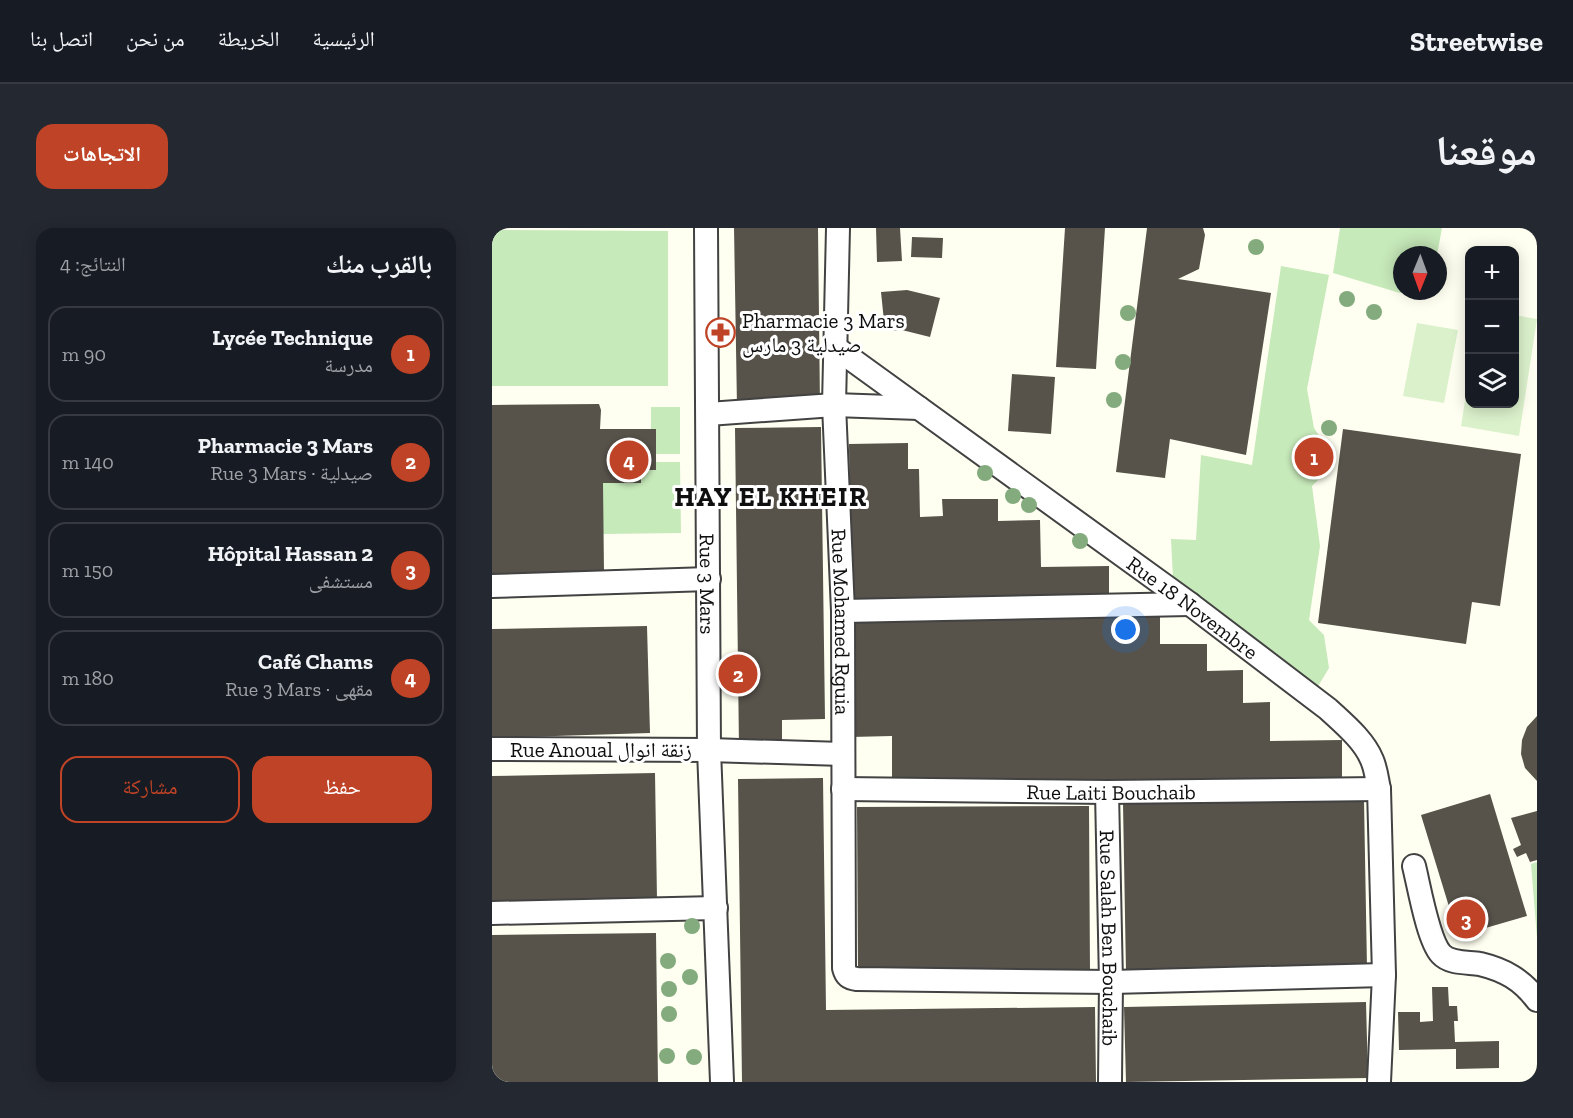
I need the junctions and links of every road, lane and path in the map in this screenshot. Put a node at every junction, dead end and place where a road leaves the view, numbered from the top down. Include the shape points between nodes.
1 (706, 228) edge
2 (838, 228) edge
3 (836, 348) junction
4 (834, 405) junction
5 (919, 408) junction
6 (708, 414) junction
7 (709, 579) junction
8 (492, 586) edge
9 (1190, 604) junction
10 (843, 611) junction
11 (492, 749) edge
12 (709, 750) junction
13 (843, 754) junction
14 (843, 789) junction
15 (1379, 789) junction
16 (1107, 792) junction
17 (1413, 866) dead end
18 (716, 908) junction
19 (492, 913) edge
20 (1384, 975) junction
21 (1111, 982) junction
22 (1537, 1000) edge
23 (722, 1082) edge
24 (1110, 1082) edge
25 (1380, 1082) edge

1 - 6 street, Rue 3 Mars
2 - 3 street
3 - 4 street, Rue Mohamed Rguia
3 - 5 street, Rue 18 Novembre
4 - 5 street
4 - 6 street
4 - 10 street, Rue Mohamed Rguia
5 - 9 street, Rue 18 Novembre
6 - 7 street, Rue 3 Mars
7 - 8 street
7 - 12 street, Rue 3 Mars
9 - 10 street
9 - 15 street, Rue 18 Novembre via 1345,724 1372,760
10 - 13 street, Rue Mohamed Rguia
11 - 12 street, Rue Anoual زنقة انوال
12 - 13 street
12 - 18 street, Rue 3 Mars
13 - 14 street, Rue Mohamed Rguia
14 - 16 street, Rue Laiti Bouchaib
14 - 21 street, Rue Mohamed Rguia via 844,968 849,978
15 - 16 street, Rue Laiti Bouchaib
15 - 20 street, Rue 18 Novembre
16 - 21 street, Rue Salah Ben Bouchaib
17 - 22 street via 1433,941 1442,955 1496,969 1520,980
18 - 19 street
18 - 23 street, Rue 3 Mars
20 - 21 street
20 - 25 street, Rue 18 Novembre
21 - 24 street, Rue Salah Ben Bouchaib

